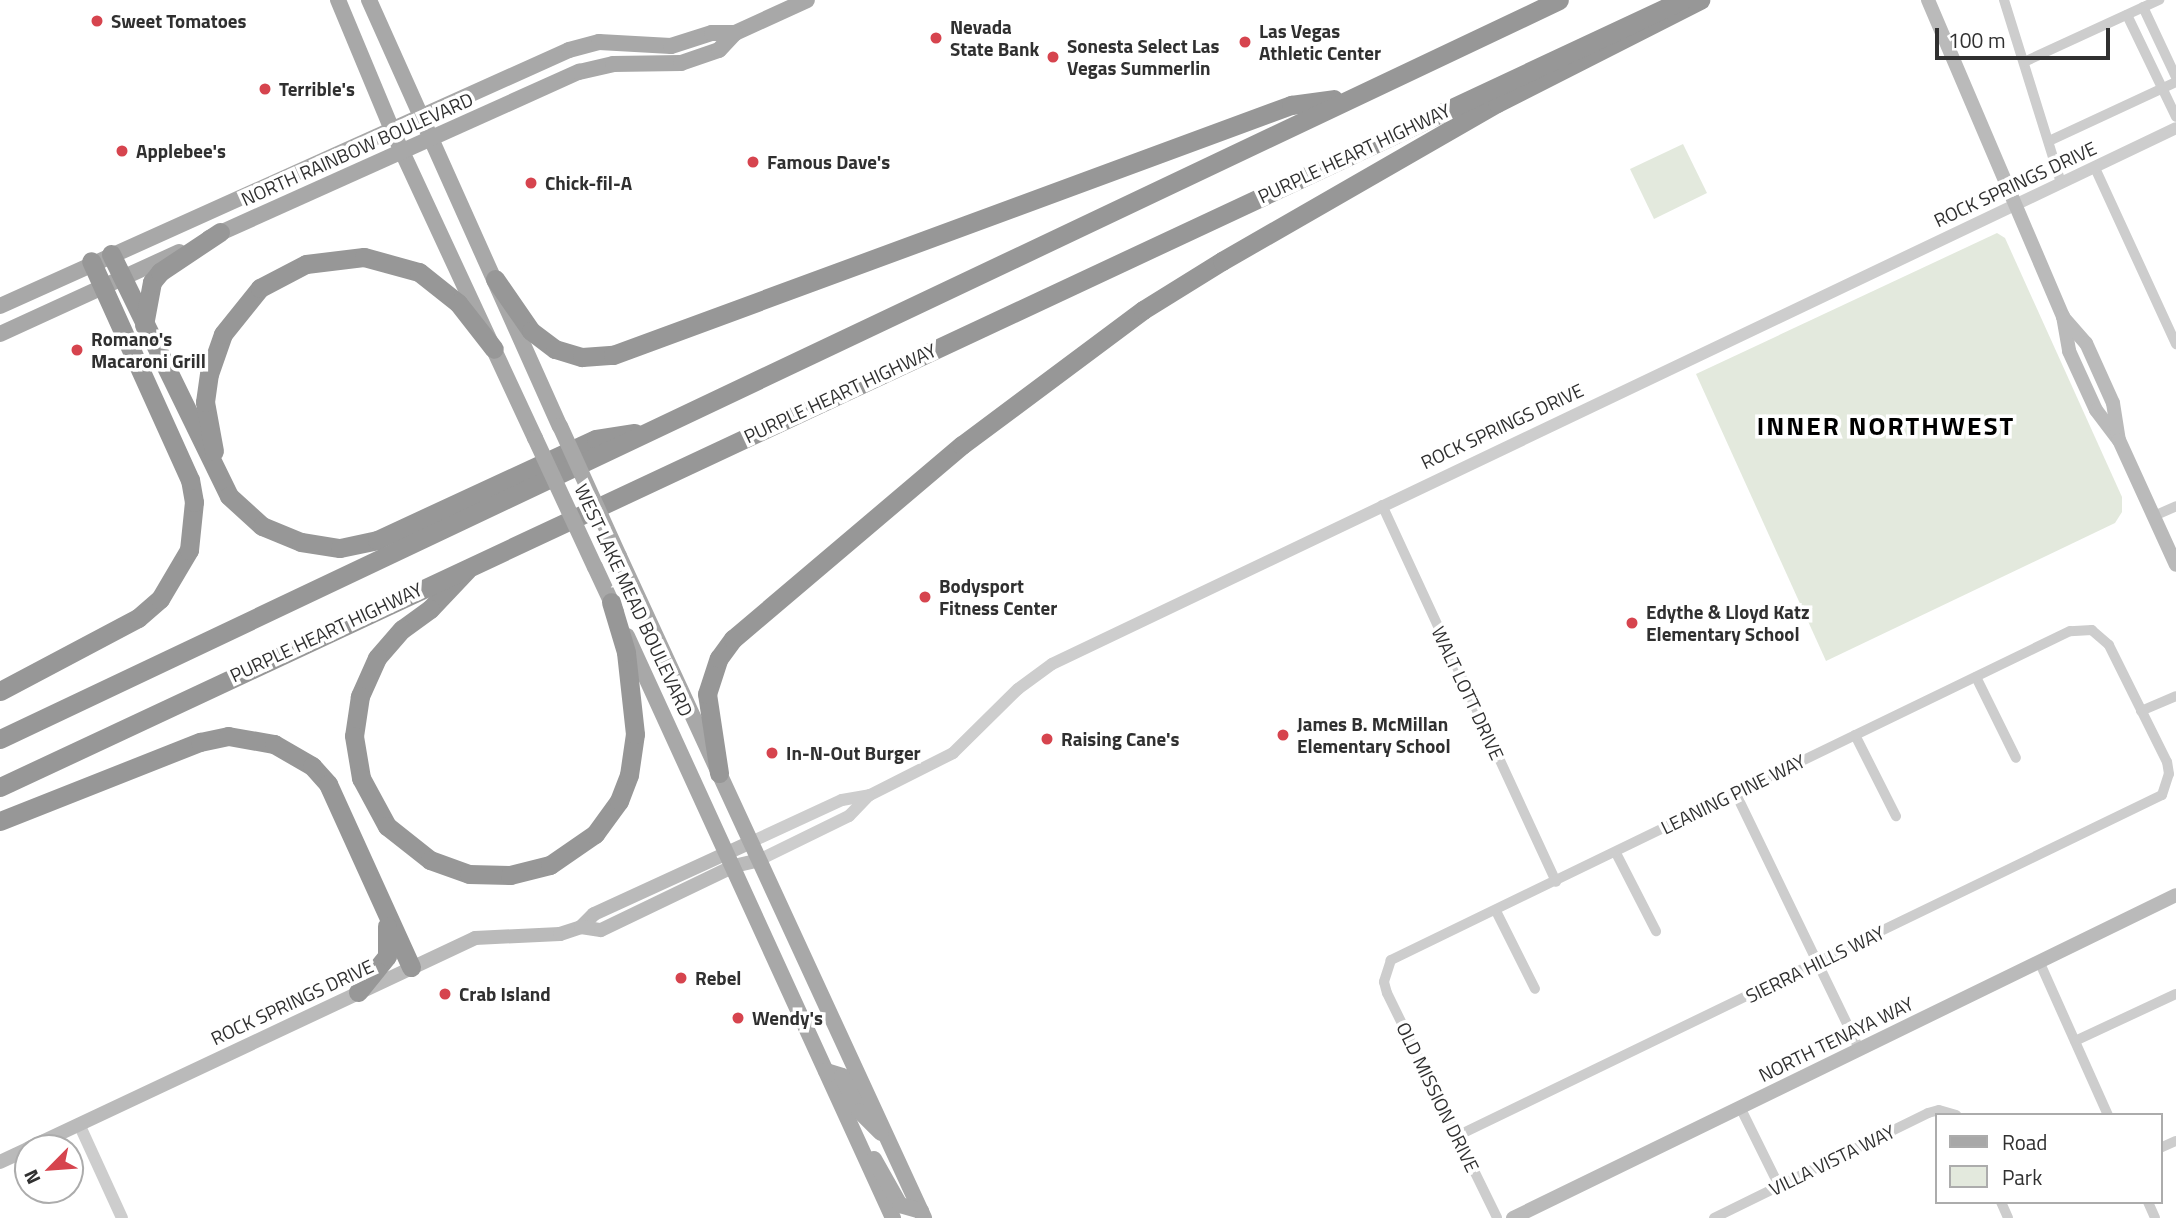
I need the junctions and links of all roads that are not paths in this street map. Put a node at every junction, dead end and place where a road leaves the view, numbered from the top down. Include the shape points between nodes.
1 (338, 0) edge
2 (369, 0) edge
3 (807, 0) edge
4 (1559, 0) edge
5 (1682, 0) edge
6 (1700, 0) edge
7 (1928, 0) edge
8 (2004, 0) edge
9 (2159, 0) edge
10 (2143, 7) junction
11 (2127, 15) junction
12 (735, 33) junction
13 (2024, 62) junction
14 (2176, 79) edge
15 (2162, 88) junction
16 (1353, 96) junction
17 (420, 117) junction
18 (2176, 117) edge
19 (2176, 128) edge
20 (392, 130) junction
21 (430, 140) junction
22 (2049, 141) junction
23 (402, 152) junction
24 (2095, 168) junction
25 (2062, 183) junction
26 (2013, 206) junction
27 (220, 232) junction
28 (111, 254) junction
29 (92, 261) junction
30 (121, 278) junction
31 (495, 279) junction
32 (102, 288) junction
33 (0, 306) edge
34 (144, 325) junction
35 (0, 334) edge
36 (2176, 344) edge
37 (494, 349) junction
38 (660, 428) junction
39 (1382, 505) junction
40 (2176, 506) edge
41 (2154, 516) junction
42 (363, 543) junction
43 (475, 561) junction
44 (2176, 565) edge
45 (611, 602) junction
46 (1976, 677) junction
47 (0, 691) edge
48 (2176, 696) edge
49 (2141, 711) junction
50 (1855, 735) junction
51 (0, 739) edge
52 (2016, 758) dead end
53 (719, 773) junction
54 (0, 787) edge
55 (1735, 792) junction
56 (870, 795) junction
57 (1896, 816) dead end
58 (0, 821) edge
59 (751, 842) junction
60 (727, 849) junction
61 (1616, 853) junction
62 (759, 860) junction
63 (734, 866) junction
64 (1556, 881) junction
65 (2176, 895) edge
66 (1496, 911) junction
67 (389, 918) junction
68 (581, 927) junction
69 (1656, 931) dead end
70 (2039, 961) junction
71 (1819, 962) junction
72 (411, 967) junction
73 (1385, 974) joint
74 (784, 977) junction
75 (1535, 989) dead end
76 (358, 992) junction
77 (2176, 994) edge
78 (2075, 1041) junction
79 (1859, 1049) junction
80 (850, 1058) junction
81 (826, 1070) junction
82 (1740, 1107) junction
83 (1934, 1113) edge
84 (2107, 1113) edge
85 (79, 1124) junction
86 (58, 1134) edge
87 (1457, 1136) junction
88 (888, 1140) junction
89 (861, 1148) junction
90 (1779, 1186) junction
91 (922, 1214) edge
92 (122, 1218) edge
93 (893, 1218) edge
94 (1497, 1218) edge
95 (1513, 1218) edge
96 (1714, 1218) edge

1 - 20 main road, WEST LAKE MEAD BOULEVARD
2 - 17 main road, WEST LAKE MEAD BOULEVARD
3 - 12 main road, NORTH RAINBOW BOULEVARD
4 - 16 highway
5 - 43 highway, PURPLE HEART HIGHWAY
6 - 53 highway via 1633,38 1497,103 1222,261 1117,328 962,446 733,639 719,658 707,694
7 - 26 main road
8 - 13 street
9 - 10 street
10 - 11 street
10 - 14 street
11 - 13 street
11 - 15 street
12 - 17 main road, NORTH RAINBOW BOULEVARD via 712,33 663,47 614,42 583,45
12 - 21 main road, NORTH RAINBOW BOULEVARD via 719,50 681,63 613,64 579,72
13 - 22 street
14 - 15 street
15 - 18 street
15 - 22 street
16 - 31 highway via 1291,105 613,355 582,357 555,349 531,331
16 - 38 highway
17 - 20 main road, NORTH RAINBOW BOULEVARD
17 - 21 main road, WEST LAKE MEAD BOULEVARD
19 - 24 street, ROCK SPRINGS DRIVE
20 - 23 main road, WEST LAKE MEAD BOULEVARD
20 - 28 main road, NORTH RAINBOW BOULEVARD
21 - 23 main road, NORTH RAINBOW BOULEVARD
21 - 31 main road, WEST LAKE MEAD BOULEVARD
22 - 25 street
23 - 27 main road, NORTH RAINBOW BOULEVARD
23 - 37 main road, WEST LAKE MEAD BOULEVARD
24 - 25 street, ROCK SPRINGS DRIVE
24 - 36 street
25 - 26 street, ROCK SPRINGS DRIVE
26 - 39 street, ROCK SPRINGS DRIVE
26 - 41 main road via 2063,317 2091,355 2113,403 2119,440
27 - 30 main road, NORTH RAINBOW BOULEVARD
27 - 34 highway via 160,272 152,282
28 - 29 main road, NORTH RAINBOW BOULEVARD
28 - 30 highway
29 - 32 highway
29 - 33 main road, NORTH RAINBOW BOULEVARD
30 - 32 main road, NORTH RAINBOW BOULEVARD
30 - 34 highway
31 - 53 main road, WEST LAKE MEAD BOULEVARD, bridge
32 - 35 main road, NORTH RAINBOW BOULEVARD
32 - 47 highway via 190,480 194,502 189,550 160,598 138,618
34 - 42 highway via 212,469 245,513 269,530 301,542 340,548
37 - 42 highway via 443,287 412,269 372,258 335,257 295,268 260,288 232,320 215,353 205,402 211,443 229,481 280,526 316,538
37 - 45 main road, WEST LAKE MEAD BOULEVARD, bridge
38 - 42 highway via 596,439 391,535
38 - 51 highway
39 - 56 street, ROCK SPRINGS DRIVE via 1327,536 1042,669 953,753
39 - 64 street, WALT LOTT DRIVE
40 - 41 street
41 - 44 main road
43 - 45 highway via 385,647 364,683 355,723 360,778 379,815 407,845 455,871 510,875 550,865 585,844 612,813 629,775 635,734 626,652
43 - 54 highway, PURPLE HEART HIGHWAY
45 - 60 main road, WEST LAKE MEAD BOULEVARD
46 - 49 street, LEANING PINE WAY via 2070,631 2092,630 2109,645
46 - 50 street, LEANING PINE WAY
46 - 52 street
48 - 49 street
49 - 71 street, SIERRA HILLS WAY via 2166,762 2168,785 2152,802
50 - 55 street, LEANING PINE WAY
50 - 57 street
53 - 59 main road, WEST LAKE MEAD BOULEVARD
55 - 61 street, LEANING PINE WAY
55 - 71 street
56 - 59 street, ROCK SPRINGS DRIVE via 842,800
56 - 62 street, ROCK SPRINGS DRIVE via 849,816
58 - 67 highway via 200,742 252,737 293,752 328,784
59 - 60 main road, ROCK SPRINGS DRIVE
59 - 62 main road, WEST LAKE MEAD BOULEVARD
60 - 63 main road, WEST LAKE MEAD BOULEVARD
60 - 68 main road, ROCK SPRINGS DRIVE via 594,914
61 - 64 street, LEANING PINE WAY
61 - 69 street
62 - 63 main road, ROCK SPRINGS DRIVE
62 - 80 main road, WEST LAKE MEAD BOULEVARD
63 - 68 main road, ROCK SPRINGS DRIVE via 601,930
63 - 74 main road, WEST LAKE MEAD BOULEVARD
64 - 66 street, LEANING PINE WAY
65 - 70 main road, NORTH TENAYA WAY
66 - 73 street, LEANING PINE WAY via 1401,953
66 - 75 street
67 - 72 highway
67 - 76 highway via 387,956
68 - 72 main road, ROCK SPRINGS DRIVE via 560,934 475,938
70 - 78 street
70 - 79 main road, NORTH TENAYA WAY
71 - 79 street
71 - 87 street, SIERRA HILLS WAY
72 - 76 main road, ROCK SPRINGS DRIVE
73 - 87 street, OLD MISSION DRIVE via 1387,993
74 - 80 main road via 809,1008 833,1058
74 - 81 main road, WEST LAKE MEAD BOULEVARD
76 - 85 main road, ROCK SPRINGS DRIVE
77 - 78 street
78 - 84 street
79 - 82 main road, NORTH TENAYA WAY
80 - 88 main road, WEST LAKE MEAD BOULEVARD
81 - 88 main road via 842,1076 859,1111
81 - 89 main road, WEST LAKE MEAD BOULEVARD
82 - 90 street
82 - 95 main road, NORTH TENAYA WAY
83 - 90 street, VILLA VISTA WAY
85 - 86 main road, ROCK SPRINGS DRIVE
85 - 92 street
87 - 94 street, OLD MISSION DRIVE
88 - 91 main road, WEST LAKE MEAD BOULEVARD
89 - 91 main road via 880,1165 901,1205
89 - 93 main road, WEST LAKE MEAD BOULEVARD
90 - 96 street, VILLA VISTA WAY

